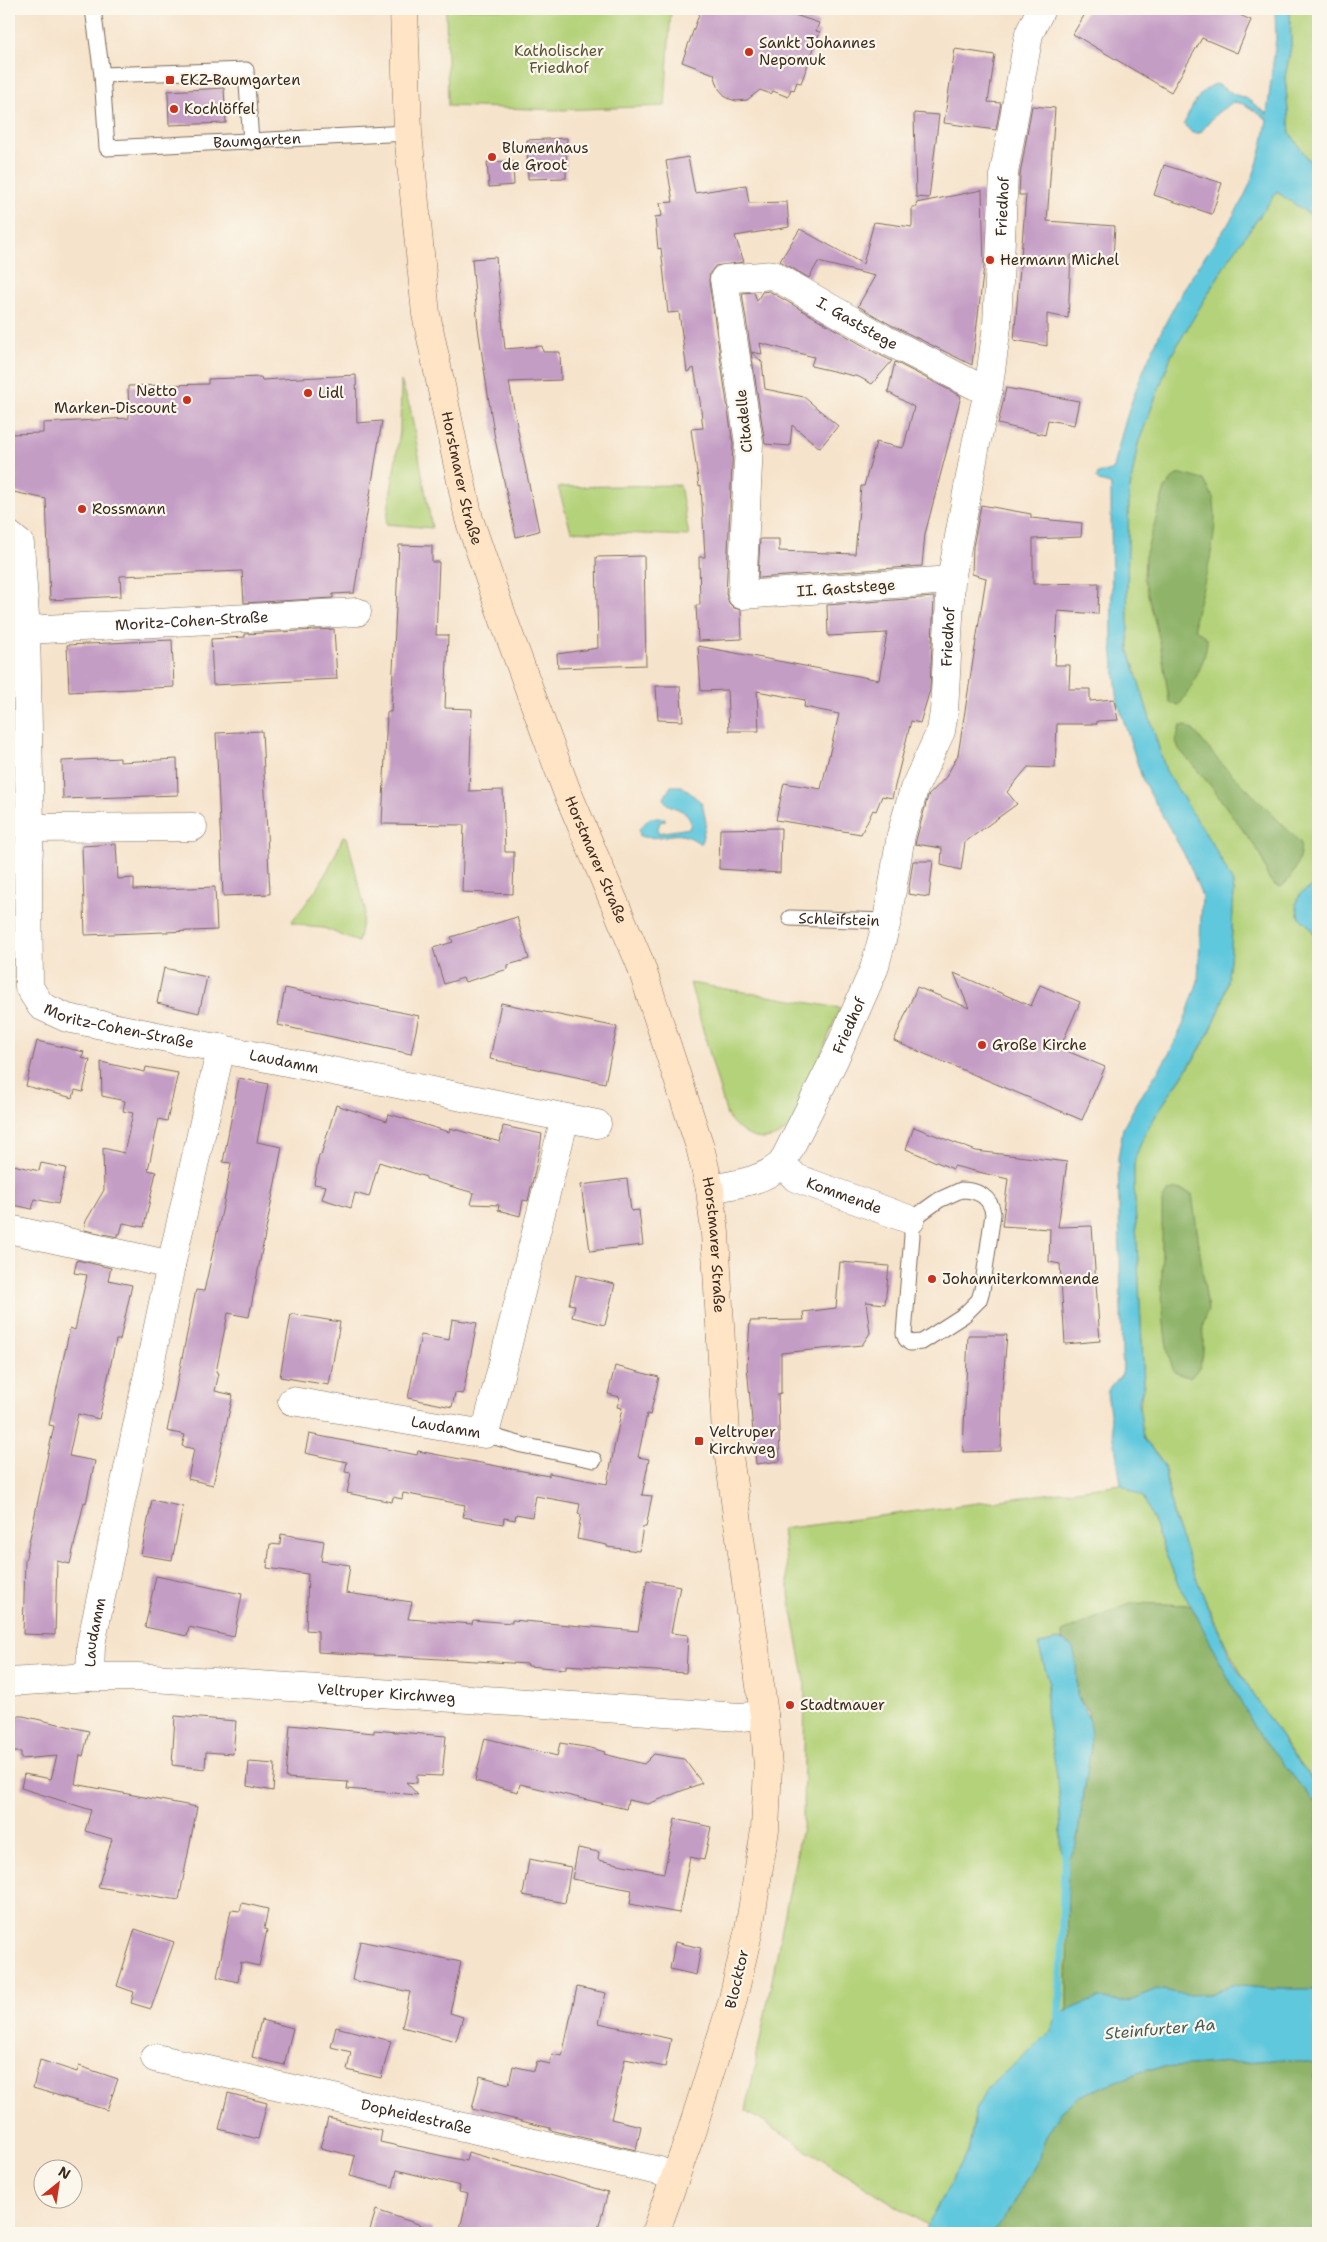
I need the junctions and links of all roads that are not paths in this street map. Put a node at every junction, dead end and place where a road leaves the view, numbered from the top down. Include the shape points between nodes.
1 (93, 9) edge
2 (404, 9) edge
3 (1041, 9) edge
4 (102, 76) junction
5 (408, 133) junction
6 (251, 142) junction
7 (724, 279) joint
8 (988, 392) junction
9 (14, 539) edge
10 (951, 580) junction
11 (742, 595) joint
12 (357, 612) dead end
13 (20, 642) edge
14 (193, 826) dead end
15 (30, 828) junction
16 (18, 868) edge
17 (790, 918) dead end
18 (887, 921) junction
19 (221, 1048) junction
20 (565, 1118) junction
21 (597, 1124) dead end
22 (782, 1164) junction
23 (710, 1189) junction
24 (911, 1220) junction
25 (9, 1229) edge
26 (171, 1265) junction
27 (292, 1401) dead end
28 (485, 1434) junction
29 (594, 1460) dead end
30 (90, 1677) junction
31 (9, 1682) edge
32 (764, 1715) junction
33 (155, 2058) dead end
34 (675, 2178) junction
35 (655, 2233) edge

1 - 4 lane
2 - 5 main road, Horstmarer Straße
3 - 8 street, Friedhof via 1029,34 1004,173 997,326
4 - 6 lane via 246,70
4 - 6 lane, Baumgarten via 107,148
5 - 6 lane, Baumgarten
5 - 23 main road, Horstmarer Straße via 426,314 469,519 566,789 640,963 700,1147
7 - 8 street, I. Gaststege via 773,275 884,339
7 - 11 street, Citadelle via 749,443
8 - 10 street, Friedhof
9 - 13 street, Moritz-Cohen-Straße
10 - 11 street, II. Gaststege
10 - 18 street, Friedhof via 941,731 914,789 901,835
12 - 13 street, Moritz-Cohen-Straße
13 - 15 street, Moritz-Cohen-Straße
14 - 15 street
15 - 16 street, Moritz-Cohen-Straße
16 - 19 street, Moritz-Cohen-Straße via 29,986 41,1006 67,1018
17 - 18 lane, Schleifstein
18 - 22 street, Friedhof via 870,978 835,1058
19 - 20 street, Laudamm
19 - 26 street, Laudamm
20 - 21 street, Laudamm
20 - 28 street, Laudamm
22 - 23 street via 770,1174 749,1182
22 - 24 street, Kommende via 796,1178
23 - 32 main road, Horstmarer Straße via 726,1434
24 - 24 lane via 939,1200 961,1190 977,1192 992,1205 979,1300 964,1315 916,1344 910,1343 904,1334
25 - 26 street
26 - 30 street, Laudamm via 91,1644
27 - 28 street, Laudamm
28 - 29 lane
30 - 31 street, Veltruper Kirchweg
30 - 32 street, Veltruper Kirchweg via 138,1677 740,1717
32 - 34 main road, Blocktor via 768,1767 765,1830 749,1929 720,2045
33 - 34 street, Dopheidestraße via 659,2171
34 - 35 main road, Blocktor

